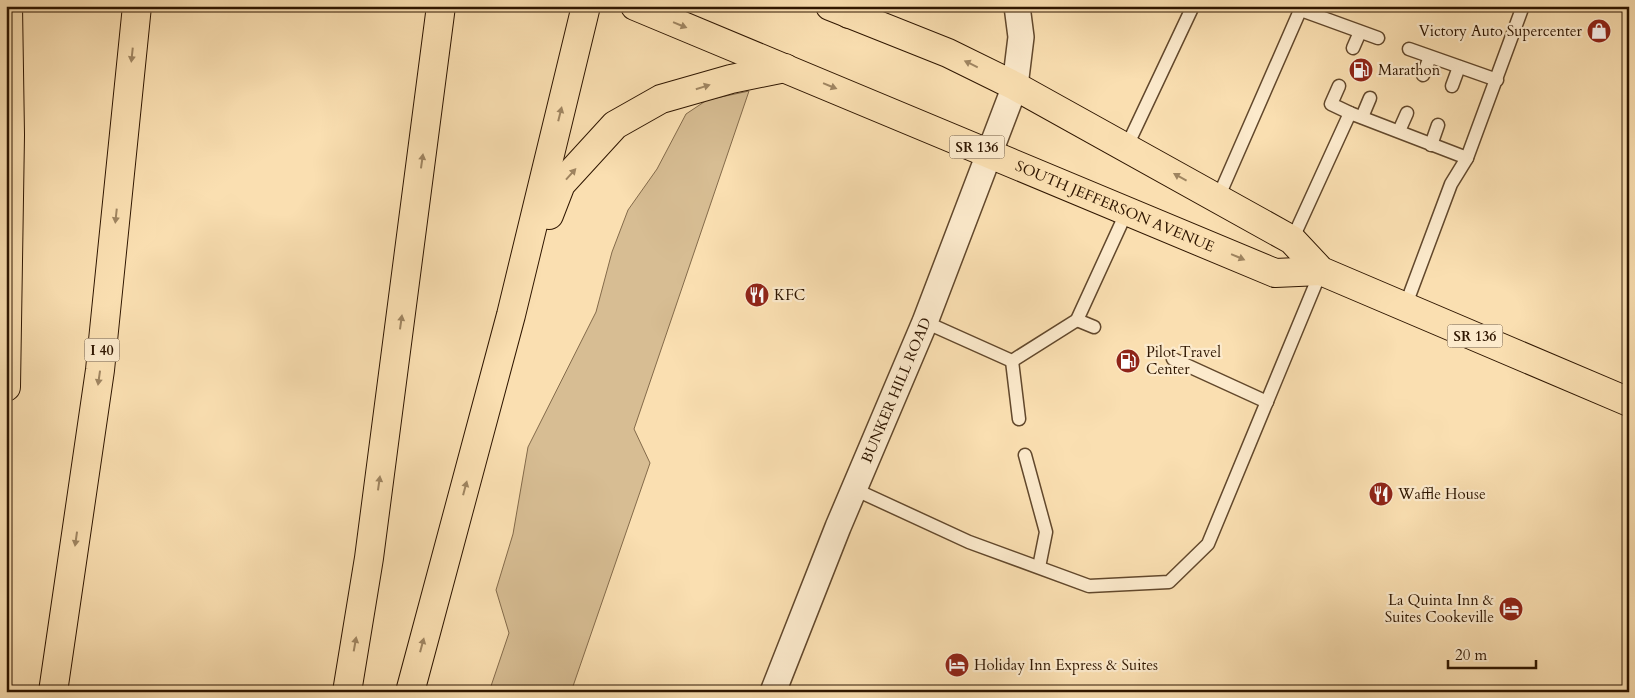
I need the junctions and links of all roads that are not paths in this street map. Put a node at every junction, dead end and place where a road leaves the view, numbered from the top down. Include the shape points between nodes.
1 (8, 6) edge
2 (137, 6) edge
3 (441, 6) edge
4 (586, 6) edge
5 (635, 6) edge
6 (1018, 6) edge
7 (1193, 6) edge
8 (1523, 6) edge
9 (1302, 8) edge
10 (840, 9) edge
11 (1360, 32) junction
12 (1378, 38) dead end
13 (1353, 48) dead end
14 (1409, 49) dead end
15 (1430, 57) junction
16 (1460, 67) junction
17 (785, 68) junction
18 (1423, 75) dead end
19 (1497, 80) junction
20 (1015, 86) junction
21 (1339, 86) dead end
22 (1452, 86) dead end
23 (1370, 98) dead end
24 (1406, 112) dead end
25 (1356, 115) junction
26 (1438, 125) dead end
27 (1399, 132) junction
28 (1431, 144) junction
29 (1126, 148) junction
30 (989, 153) junction
31 (1466, 158) junction
32 (1218, 198) junction
33 (1127, 211) junction
34 (1292, 240) junction
35 (1322, 271) junction
36 (1405, 307) junction
37 (511, 315) junction
38 (1077, 320) junction
39 (924, 322) junction
40 (1094, 327) dead end
41 (1173, 359) dead end
42 (1012, 361) junction
43 (6, 387) edge
44 (1267, 402) junction
45 (1629, 402) edge
46 (1019, 419) dead end
47 (1025, 455) dead end
48 (854, 489) junction
49 (1039, 567) junction
50 (53, 692) edge
51 (347, 692) edge
52 (410, 692) edge
53 (773, 692) edge

1 - 43 main road via 10,135
2 -> 50 main road, I 40 via 100,370
51 -> 3 main road via 369,558
37 -> 4 main road
5 -> 17 main road, SOUTH JEFFERSON AVENUE / SR 136
6 - 20 street, BUNKER HILL ROAD via 1021,37
7 - 29 lane
8 - 19 lane
9 - 11 lane
9 - 32 lane
20 -> 10 main road, SOUTH JEFFERSON AVENUE / SR 136 via 948,53
11 - 12 lane
11 - 13 lane
14 - 15 lane
15 - 16 lane
15 - 18 lane
16 - 19 lane
16 - 22 lane
17 -> 30 main road, SOUTH JEFFERSON AVENUE / SR 136
37 -> 17 main road via 562,184 615,125 661,99 731,78
19 - 31 lane
20 - 29 main road, SOUTH JEFFERSON AVENUE / SR 136
20 - 30 street, BUNKER HILL ROAD
21 - 25 lane via 1331,104
23 - 25 lane
24 - 27 lane
25 - 27 lane
25 - 34 lane
26 - 28 lane
27 - 28 lane
28 - 31 lane
32 -> 29 main road, SOUTH JEFFERSON AVENUE / SR 136
30 - 33 main road, SOUTH JEFFERSON AVENUE / SR 136
30 - 39 street, BUNKER HILL ROAD
31 - 36 lane via 1451,184
32 - 34 main road, SOUTH JEFFERSON AVENUE / SR 136
33 -> 35 main road, SOUTH JEFFERSON AVENUE / SR 136 via 1275,273
33 - 38 lane
34 - 35 main road, SOUTH JEFFERSON AVENUE / SR 136
35 - 36 main road, SOUTH JEFFERSON AVENUE / SR 136
35 - 44 lane
36 - 45 main road, SOUTH JEFFERSON AVENUE / SR 136
52 -> 37 main road
38 - 40 lane
38 - 42 lane
39 - 42 lane
39 - 48 street, BUNKER HILL ROAD
41 - 44 lane
42 - 46 lane
44 - 49 lane via 1208,544 1169,582 1089,586
47 - 49 lane via 1046,532
48 - 49 lane via 969,542
48 - 53 street, BUNKER HILL ROAD

